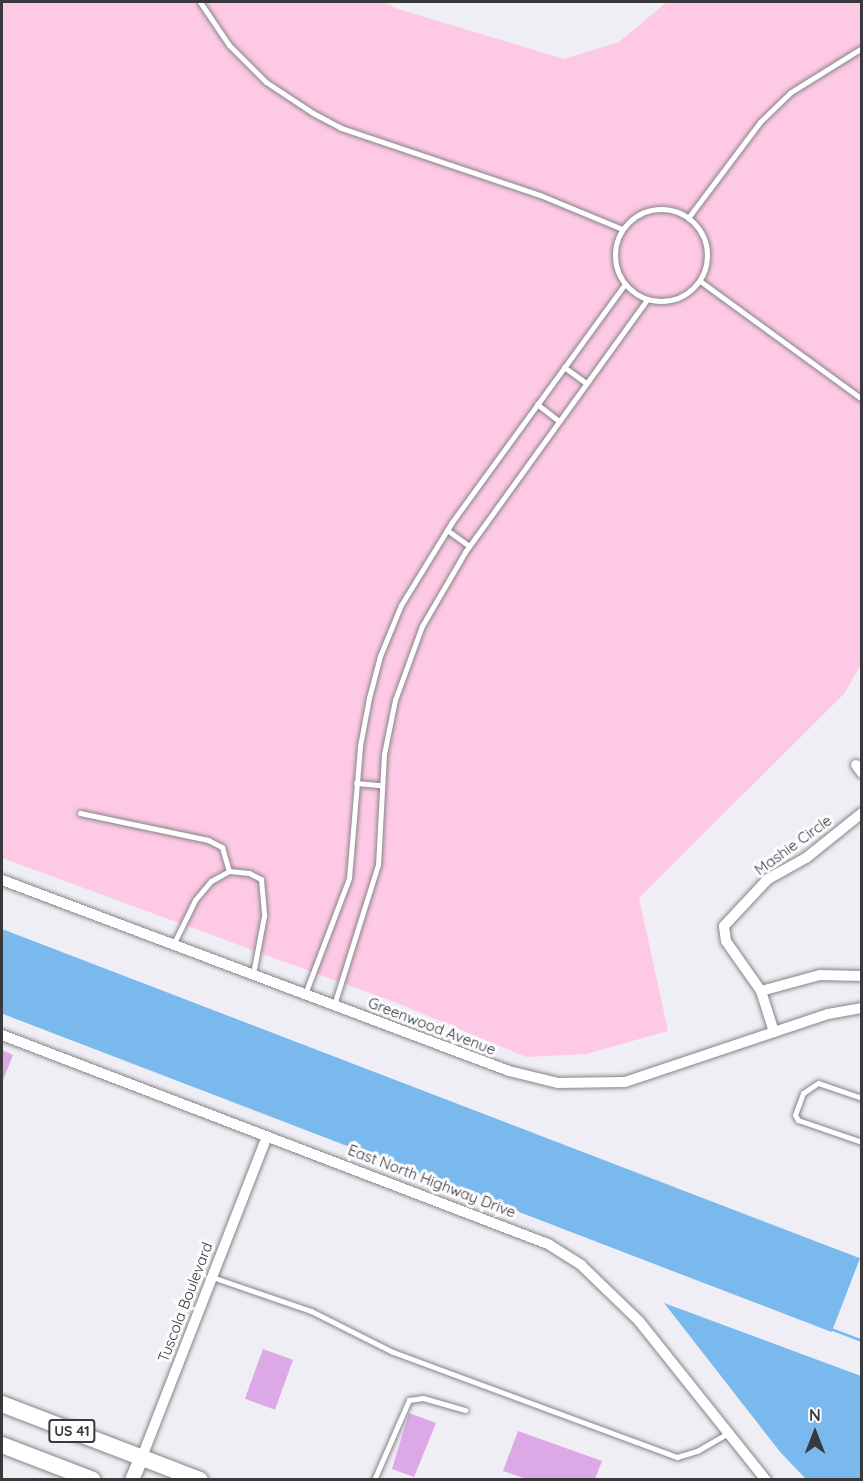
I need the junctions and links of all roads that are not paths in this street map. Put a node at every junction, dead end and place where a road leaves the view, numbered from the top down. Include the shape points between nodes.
1 (200, 2) edge
2 (861, 48) edge
3 (688, 218) junction
4 (622, 230) junction
5 (700, 281) junction
6 (625, 284) junction
7 (647, 300) junction
8 (564, 367) junction
9 (586, 383) junction
10 (861, 399) edge
11 (537, 404) junction
12 (559, 421) junction
13 (447, 530) junction
14 (469, 546) junction
15 (356, 783) junction
16 (381, 785) junction
17 (80, 813) dead end
18 (861, 813) edge
19 (229, 871) junction
20 (2, 880) edge
21 (173, 945) junction
22 (253, 975) junction
23 (861, 976) edge
24 (761, 991) junction
25 (305, 994) junction
26 (334, 1005) junction
27 (861, 1008) edge
28 (774, 1032) junction
29 (2, 1035) edge
30 (861, 1098) edge
31 (267, 1136) junction
32 (861, 1142) edge
33 (212, 1277) junction
34 (2, 1404) edge
35 (465, 1410) dead end
36 (728, 1434) junction
37 (2, 1445) edge
38 (142, 1457) junction
39 (93, 1479) edge
40 (132, 1479) edge
41 (201, 1479) edge
42 (374, 1479) edge
43 (766, 1479) edge

1 - 4 lane via 243,60 266,82 313,113 341,128 540,195
2 - 3 lane via 790,92 760,122
3 - 4 lane via 671,210 655,209 639,214
3 - 5 lane via 705,238 708,253
4 - 6 lane via 614,252 615,268
5 - 7 lane via 676,299
5 - 10 lane
6 - 7 lane
6 - 8 lane
7 - 9 lane
8 - 9 lane
8 - 11 lane
9 - 12 lane
11 - 12 lane
11 - 13 lane
12 - 14 lane
13 - 14 lane
13 - 15 lane via 416,576 380,656 363,727
14 - 16 lane via 422,626 395,700
15 - 16 lane
15 - 25 lane via 349,878
16 - 26 lane via 378,865
17 - 19 lane via 208,840 222,847
18 - 24 street, Mashie Circle via 806,858 768,879 728,918 724,926 726,941
19 - 21 lane via 211,881 195,900
19 - 22 lane via 239,870 261,879 264,916
20 - 21 street, Greenwood Avenue
21 - 22 street, Greenwood Avenue
22 - 25 street, Greenwood Avenue
23 - 24 street via 820,975
24 - 28 street, Mashie Circle
25 - 26 street, Greenwood Avenue
26 - 28 street, Greenwood Avenue via 508,1071 581,1085 652,1075
27 - 28 street, Greenwood Avenue
29 - 31 street, East North Highway Drive
30 - 32 lane via 818,1083 803,1093 795,1115 798,1120
31 - 33 street, Tuscola Boulevard
31 - 36 street, East North Highway Drive via 519,1230 573,1260 639,1321
33 - 36 lane via 311,1311 393,1352 677,1457
33 - 38 street, Tuscola Boulevard
34 - 38 main road, US 41
35 - 42 lane via 423,1398 409,1400
36 - 43 street, East North Highway Drive
37 - 39 main road, US 41
38 - 40 street, Tuscola Boulevard
38 - 41 main road, US 41

